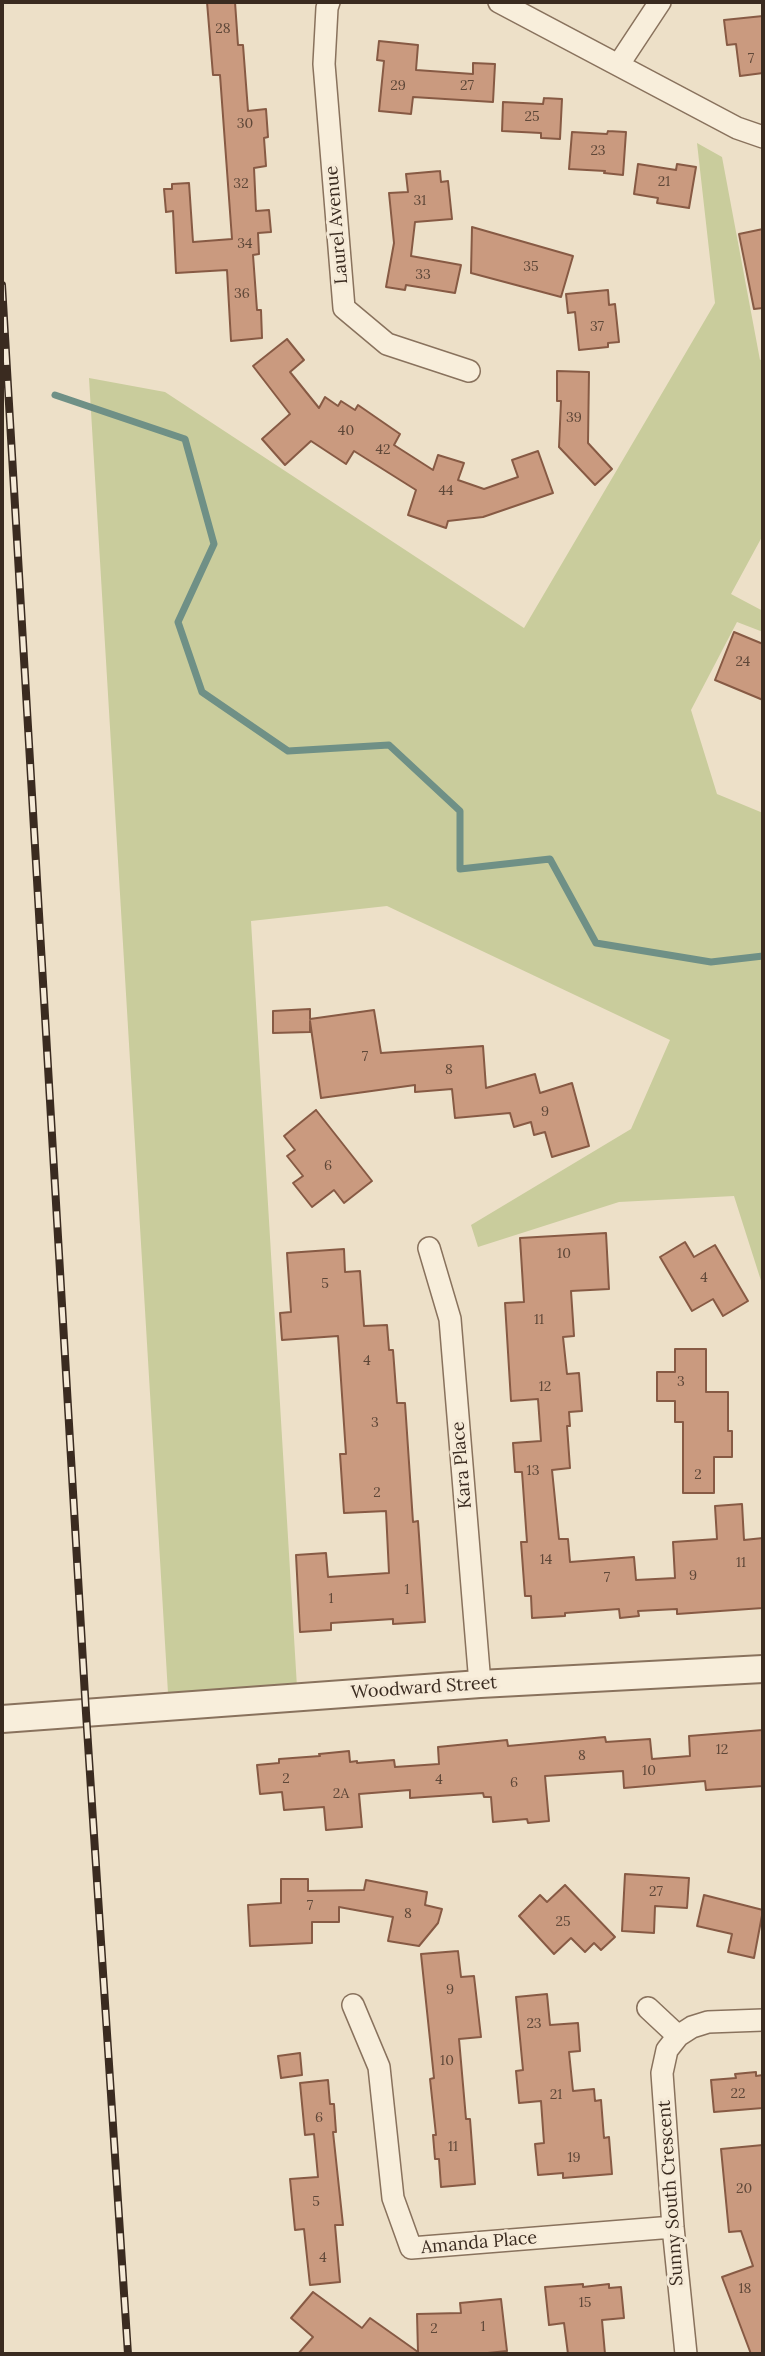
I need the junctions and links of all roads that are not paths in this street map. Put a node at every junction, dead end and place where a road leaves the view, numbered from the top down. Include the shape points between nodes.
1 (329, 2) edge
2 (499, 2) edge
3 (660, 2) edge
4 (619, 64) junction
5 (763, 137) edge
6 (468, 371) dead end
7 (429, 1248) dead end
8 (763, 1669) edge
9 (480, 1684) junction
10 (2, 1719) edge
11 (352, 2005) dead end
12 (648, 2008) dead end
13 (763, 2020) edge
14 (678, 2036) junction
15 (673, 2227) junction
16 (686, 2354) edge

1 - 6 street, Laurel Avenue via 324,64 344,308 387,344
2 - 4 street
3 - 4 street
4 - 5 street via 737,128
7 - 9 street, Kara Place via 450,1319
8 - 9 street, Woodward Street
9 - 10 street, Woodward Street
11 - 15 street, Amanda Place via 379,2067 393,2198 411,2248
12 - 14 street
13 - 14 street via 708,2022
14 - 15 street, Sunny South Crescent via 667,2050 662,2073
15 - 16 street, Sunny South Crescent

